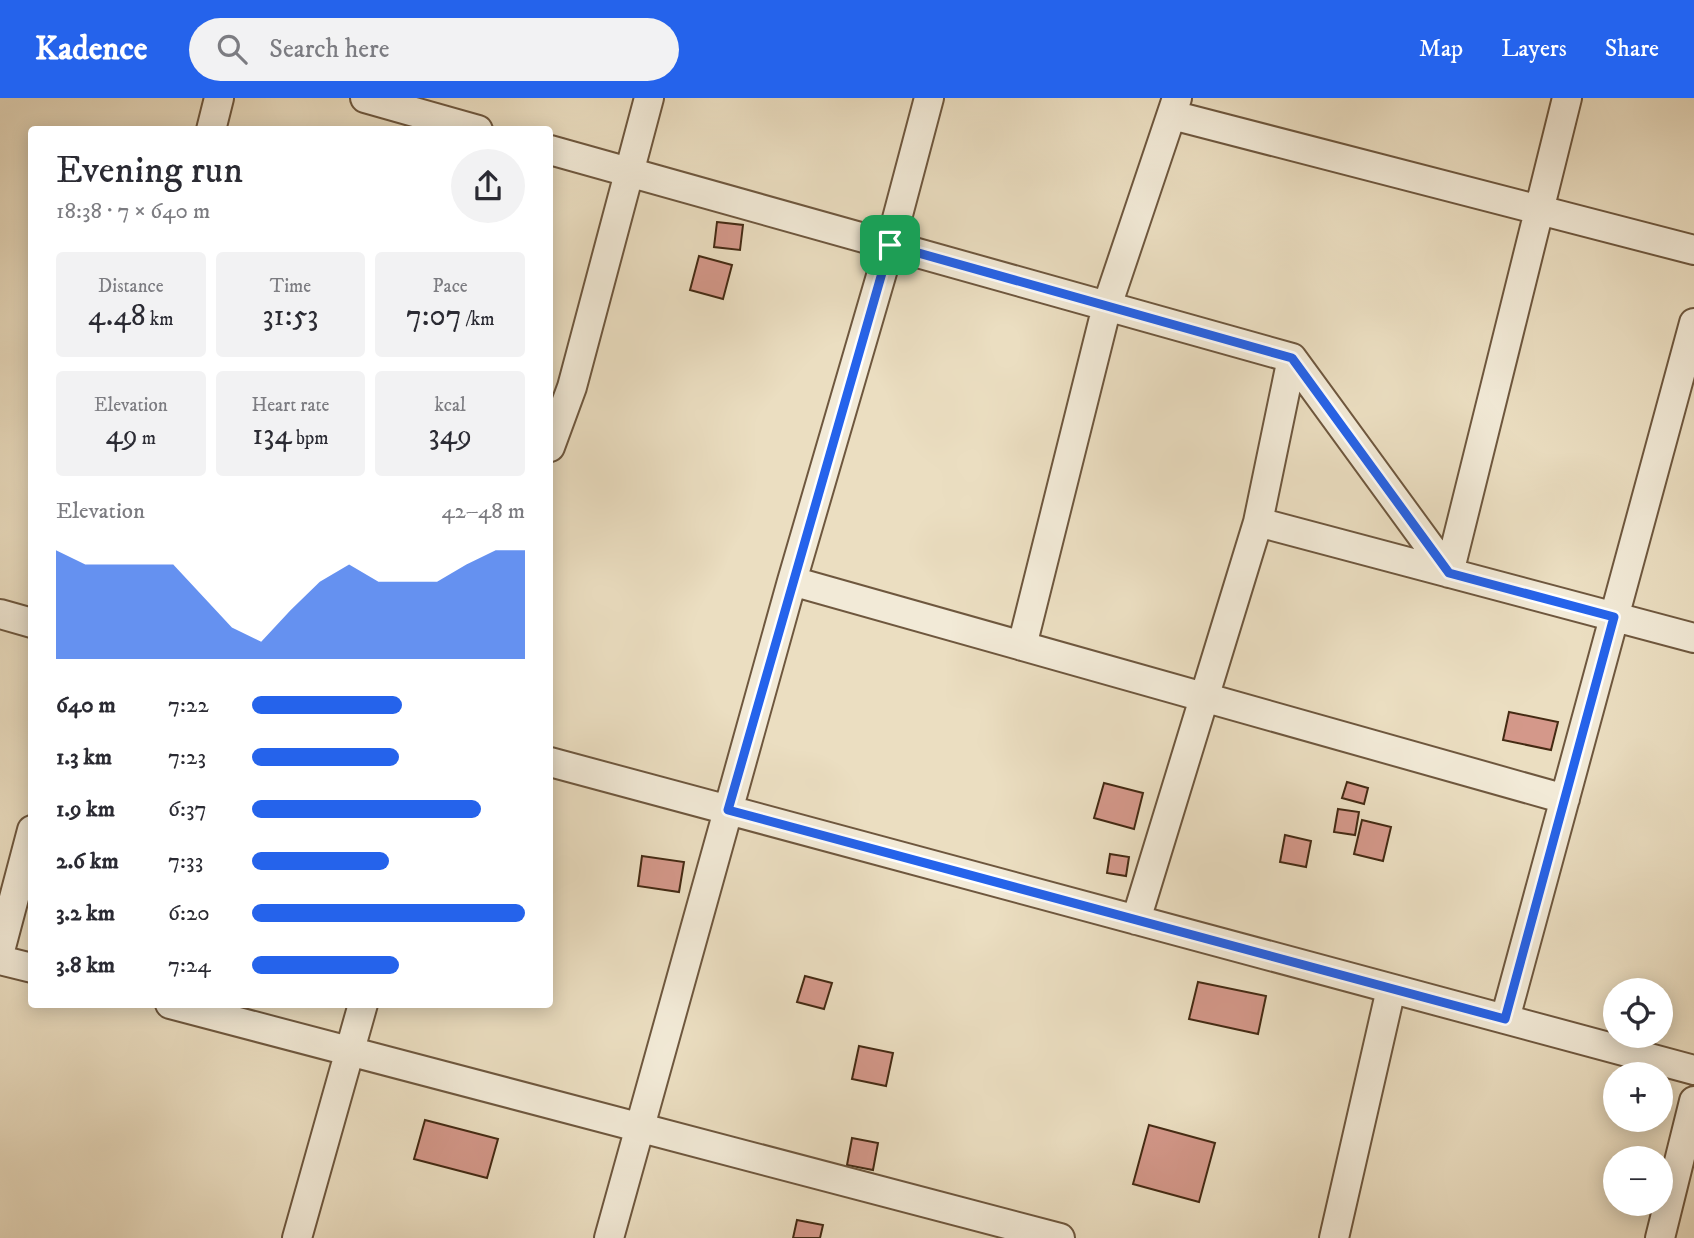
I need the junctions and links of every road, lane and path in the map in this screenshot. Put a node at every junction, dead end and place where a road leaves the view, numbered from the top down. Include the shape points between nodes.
1 (219, 98) edge
2 (365, 98) edge
3 (649, 98) edge
4 (929, 98) edge
5 (1567, 98) edge
6 (1175, 106) edge
7 (212, 126) edge
8 (464, 126) edge
9 (553, 151) edge
10 (629, 172) junction
11 (1539, 210) junction
12 (890, 245) junction
13 (1694, 250) edge
14 (1107, 306) junction
15 (1694, 323) edge
16 (1292, 358) junction
17 (561, 383) edge
18 (553, 430) edge
19 (1258, 522) junction
20 (1449, 573) junction
21 (792, 581) junction
22 (0, 614) edge
23 (1614, 617) junction
24 (28, 622) edge
25 (1694, 638) edge
26 (1022, 646) junction
27 (1205, 698) junction
28 (553, 763) edge
29 (1565, 799) junction
30 (728, 810) junction
31 (28, 845) edge
32 (1136, 920) junction
33 (0, 951) edge
34 (0, 960) edge
35 (28, 967) edge
36 (1391, 989) junction
37 (185, 1008) edge
38 (362, 1008) edge
39 (1505, 1019) junction
40 (349, 1052) junction
41 (1694, 1070) edge
42 (1694, 1101) edge
43 (640, 1128) junction
44 (968, 1226) edge
45 (297, 1238) edge
46 (609, 1238) edge
47 (1060, 1238) edge
48 (1334, 1238) edge
49 (1660, 1238) edge

1 - 7 street
2 - 8 street
3 - 10 street
4 - 12 street
5 - 11 street
6 - 11 street
6 - 14 street
9 - 10 street
10 - 12 street
10 - 17 street
11 - 13 street
11 - 20 street
12 - 14 street
12 - 21 street
14 - 16 street
14 - 26 street
15 - 23 street
16 - 19 street
16 - 20 street
17 - 18 street
19 - 20 street
19 - 27 street
20 - 23 street
21 - 26 street
21 - 30 street
22 - 24 street
23 - 25 street
23 - 29 street
26 - 27 street
27 - 29 street
27 - 32 street
28 - 30 street
29 - 39 street
30 - 32 street
30 - 43 street
31 - 33 street
32 - 36 street
34 - 35 street
36 - 39 street
36 - 48 street
37 - 40 street
38 - 40 street
39 - 41 street
40 - 43 street
40 - 45 street
42 - 49 street
43 - 44 street
43 - 46 street
44 - 47 street

